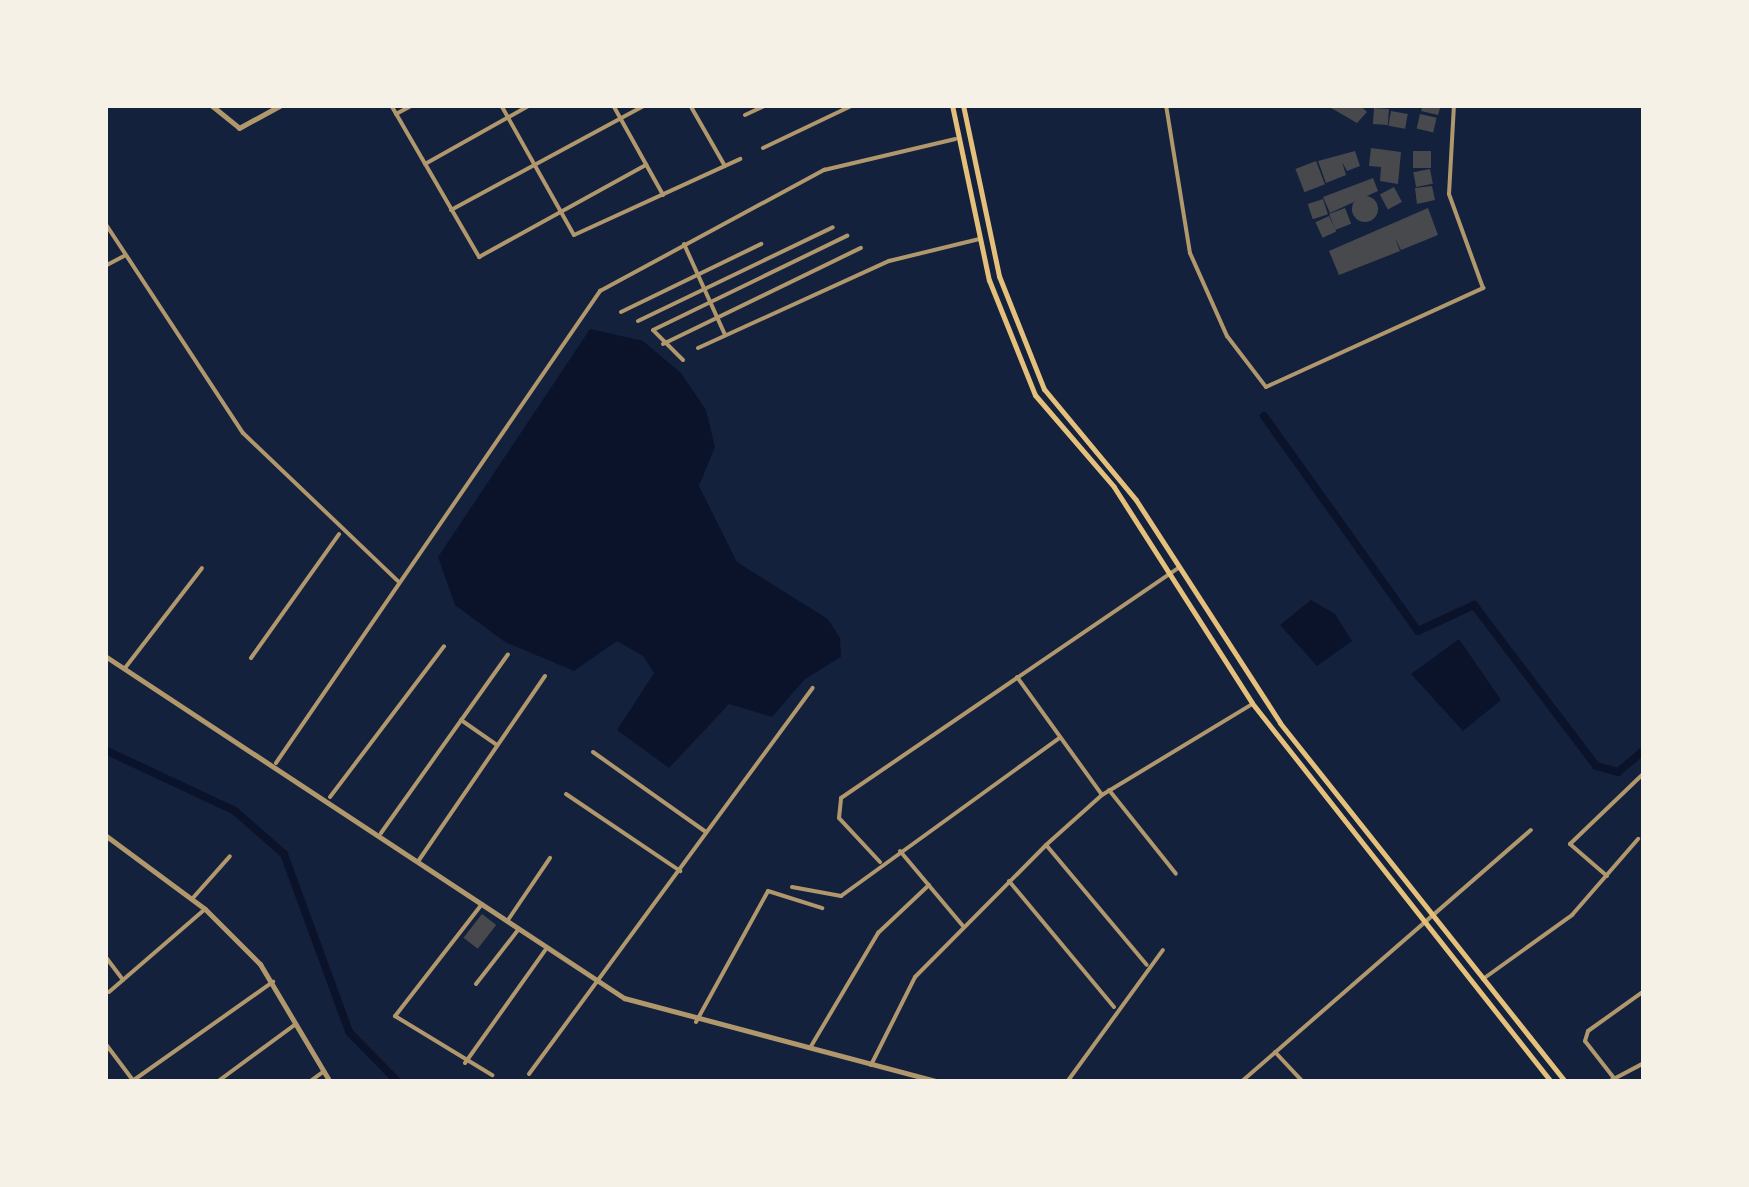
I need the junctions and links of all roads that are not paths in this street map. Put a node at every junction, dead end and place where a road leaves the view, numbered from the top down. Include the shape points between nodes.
1 (211, 105) edge
2 (281, 105) edge
3 (391, 105) edge
4 (414, 105) edge
5 (501, 105) edge
6 (530, 105) edge
7 (613, 105) edge
8 (645, 105) edge
9 (690, 105) edge
10 (766, 105) edge
11 (853, 105) edge
12 (952, 105) edge
13 (963, 105) edge
14 (1166, 105) edge
15 (1454, 105) edge
16 (396, 114) junction
17 (745, 115) dead end
18 (508, 117) junction
19 (620, 118) junction
20 (954, 139) junction
21 (764, 148) dead end
22 (740, 159) dead end
23 (424, 165) junction
24 (534, 165) junction
25 (646, 165) junction
26 (725, 166) junction
27 (663, 195) junction
28 (449, 211) junction
29 (560, 211) junction
30 (105, 223) edge
31 (833, 227) dead end
32 (847, 236) dead end
33 (811, 238) junction
34 (979, 239) junction
35 (684, 244) junction
36 (761, 244) dead end
37 (861, 248) dead end
38 (816, 250) junction
39 (124, 256) junction
40 (105, 266) edge
41 (698, 276) junction
42 (704, 290) junction
43 (710, 301) junction
44 (620, 312) dead end
45 (717, 318) junction
46 (638, 320) dead end
47 (724, 335) junction
48 (664, 344) junction
49 (698, 348) dead end
50 (683, 360) dead end
51 (339, 534) junction
52 (202, 568) dead end
53 (1178, 568) junction
54 (1168, 574) junction
55 (398, 581) junction
56 (444, 646) dead end
57 (508, 654) dead end
58 (105, 656) edge
59 (250, 658) dead end
60 (124, 670) junction
61 (545, 676) dead end
62 (1016, 676) junction
63 (813, 688) dead end
64 (1252, 704) junction
65 (461, 720) junction
66 (1059, 738) junction
67 (497, 745) junction
68 (593, 752) dead end
69 (276, 762) junction
70 (1644, 773) edge
71 (1321, 775) junction
72 (1312, 782) junction
73 (1109, 790) junction
74 (566, 794) dead end
75 (1102, 795) junction
76 (330, 798) junction
77 (1532, 830) dead end
78 (706, 832) junction
79 (381, 833) junction
80 (105, 835) edge
81 (1638, 840) dead end
82 (1046, 845) junction
83 (900, 851) junction
84 (230, 856) dead end
85 (550, 858) dead end
86 (419, 860) junction
87 (880, 862) junction
88 (680, 871) junction
89 (1176, 874) dead end
90 (1607, 876) junction
91 (1009, 882) junction
92 (929, 886) junction
93 (792, 888) dead end
94 (192, 899) junction
95 (482, 904) junction
96 (822, 908) dead end
97 (206, 909) junction
98 (1433, 916) junction
99 (507, 922) junction
100 (1425, 924) junction
101 (963, 926) junction
102 (518, 930) junction
103 (546, 948) junction
104 (1163, 950) dead end
105 (105, 956) edge
106 (1147, 964) junction
107 (1484, 979) junction
108 (124, 980) junction
109 (274, 982) junction
110 (596, 982) junction
111 (476, 984) dead end
112 (109, 992) dead end
113 (1644, 992) edge
114 (1114, 1006) junction
115 (1512, 1014) junction
116 (1502, 1021) junction
117 (696, 1022) junction
118 (296, 1024) junction
119 (105, 1043) edge
120 (810, 1048) junction
121 (1275, 1052) junction
122 (465, 1063) junction
123 (1644, 1063) edge
124 (871, 1065) junction
125 (323, 1072) junction
126 (529, 1074) dead end
127 (492, 1075) dead end
128 (132, 1081) edge
129 (217, 1082) edge
130 (310, 1082) edge
131 (330, 1082) edge
132 (940, 1082) edge
133 (1067, 1082) edge
134 (1241, 1082) edge
135 (1303, 1082) edge
136 (1552, 1082) edge
137 (1566, 1082) edge
138 (1608, 1082) edge
139 (1616, 1082) edge

1 - 2 street via 239,128
3 - 16 street
4 - 16 street
5 - 18 street
6 - 18 street
7 - 19 street
8 - 19 street
9 - 26 street
10 - 17 street
11 - 21 street
12 - 20 main road
13 - 53 main road via 1000,276 1035,374 1122,480
14 - 15 street via 1190,253 1227,336 1266,387 1482,288 1450,194
16 - 23 street
18 - 23 street
18 - 24 street
19 - 24 street
19 - 25 street
20 - 34 main road
20 - 35 street via 824,170
22 - 26 street
23 - 28 street
24 - 28 street
24 - 29 street
25 - 27 street
25 - 29 street
26 - 27 street
27 - 29 street via 581,236
28 - 29 street via 478,256
30 - 39 street
31 - 33 street
32 - 38 street
33 - 38 street
33 - 42 street
34 - 47 street via 889,261
34 - 54 main road via 1035,395 1114,487
35 - 41 street
35 - 55 street via 595,296 459,508
36 - 41 street
37 - 45 street
38 - 43 street
39 - 40 street
39 - 51 street via 201,380
41 - 42 street
41 - 44 street
42 - 43 street
42 - 46 street
43 - 45 street
43 - 48 street via 653,330
45 - 47 street
45 - 48 street
47 - 49 street
48 - 50 street
51 - 55 street
51 - 59 street
52 - 60 street
53 - 54 street
53 - 71 main road
54 - 62 street
54 - 64 main road
55 - 69 street via 401,593
56 - 76 street
57 - 65 street
58 - 60 street
60 - 69 street
61 - 67 street
62 - 66 street
62 - 87 street via 841,798 838,818
63 - 78 street
64 - 72 main road
64 - 73 street
65 - 67 street
65 - 79 street
66 - 75 street
66 - 83 street
67 - 86 street
68 - 78 street
69 - 76 street
70 - 90 street via 1570,844
71 - 72 main road
71 - 98 main road
72 - 100 main road
73 - 75 street
73 - 89 street
74 - 88 street
75 - 82 street
76 - 79 street
77 - 98 street
78 - 88 street
79 - 86 street
80 - 94 street
81 - 90 street
82 - 91 street
82 - 106 street
83 - 87 street
83 - 92 street
84 - 94 street
85 - 99 street
86 - 95 street
87 - 93 street via 830,900
88 - 110 street
90 - 107 street via 1572,915
91 - 101 street
91 - 114 street
92 - 101 street
92 - 120 street via 878,933
94 - 97 street
95 - 99 street
95 - 122 street via 395,1016
96 - 117 street via 768,891
97 - 108 street
97 - 109 street
98 - 100 street
98 - 107 main road
99 - 102 street
100 - 116 main road
100 - 121 street
101 - 124 street via 915,977
102 - 103 street
102 - 111 street
103 - 110 street
103 - 122 street
104 - 106 street
105 - 108 street
106 - 114 street
107 - 115 main road
108 - 112 street
109 - 118 street
109 - 128 street
110 - 117 street
110 - 126 street
113 - 139 street via 1588,1031 1585,1041
114 - 133 street
115 - 116 main road
115 - 137 main road
116 - 136 main road
117 - 120 street
118 - 125 street
118 - 129 street
119 - 128 street
120 - 124 street
121 - 134 street
121 - 135 street
122 - 127 street
123 - 139 street
124 - 132 street
125 - 130 street
125 - 131 street
138 - 139 street

